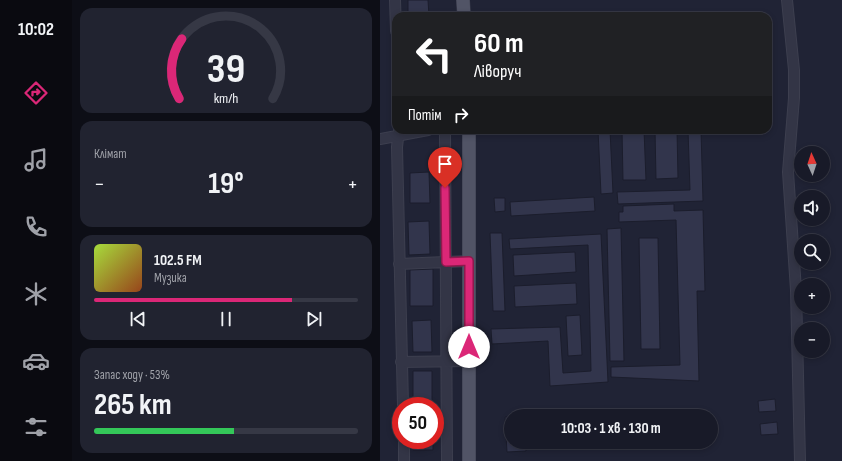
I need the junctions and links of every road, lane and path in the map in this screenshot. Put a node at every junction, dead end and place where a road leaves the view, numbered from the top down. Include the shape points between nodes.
1 (395, 0) edge
2 (463, 0) edge
3 (788, 0) edge
4 (395, 12) edge
5 (464, 12) edge
6 (396, 134) edge
7 (399, 134) edge
8 (445, 134) edge
9 (469, 134) edge
10 (380, 139) edge
11 (469, 261) junction
12 (446, 262) junction
13 (399, 264) junction
14 (401, 362) junction
15 (446, 362) junction
16 (469, 362) junction
17 (403, 397) edge
18 (404, 449) edge
19 (404, 461) edge
20 (448, 461) edge
21 (469, 461) edge
22 (800, 461) edge

1 - 4 street
2 - 5 main road
3 - 22 street via 794,70 788,172 796,290
6 - 10 street
7 - 13 street
8 - 12 street
9 - 11 main road
11 - 12 street
11 - 16 main road
12 - 13 street
12 - 15 street
13 - 14 street
14 - 15 street
14 - 17 street
15 - 16 street
15 - 20 street
16 - 21 main road
18 - 19 street

